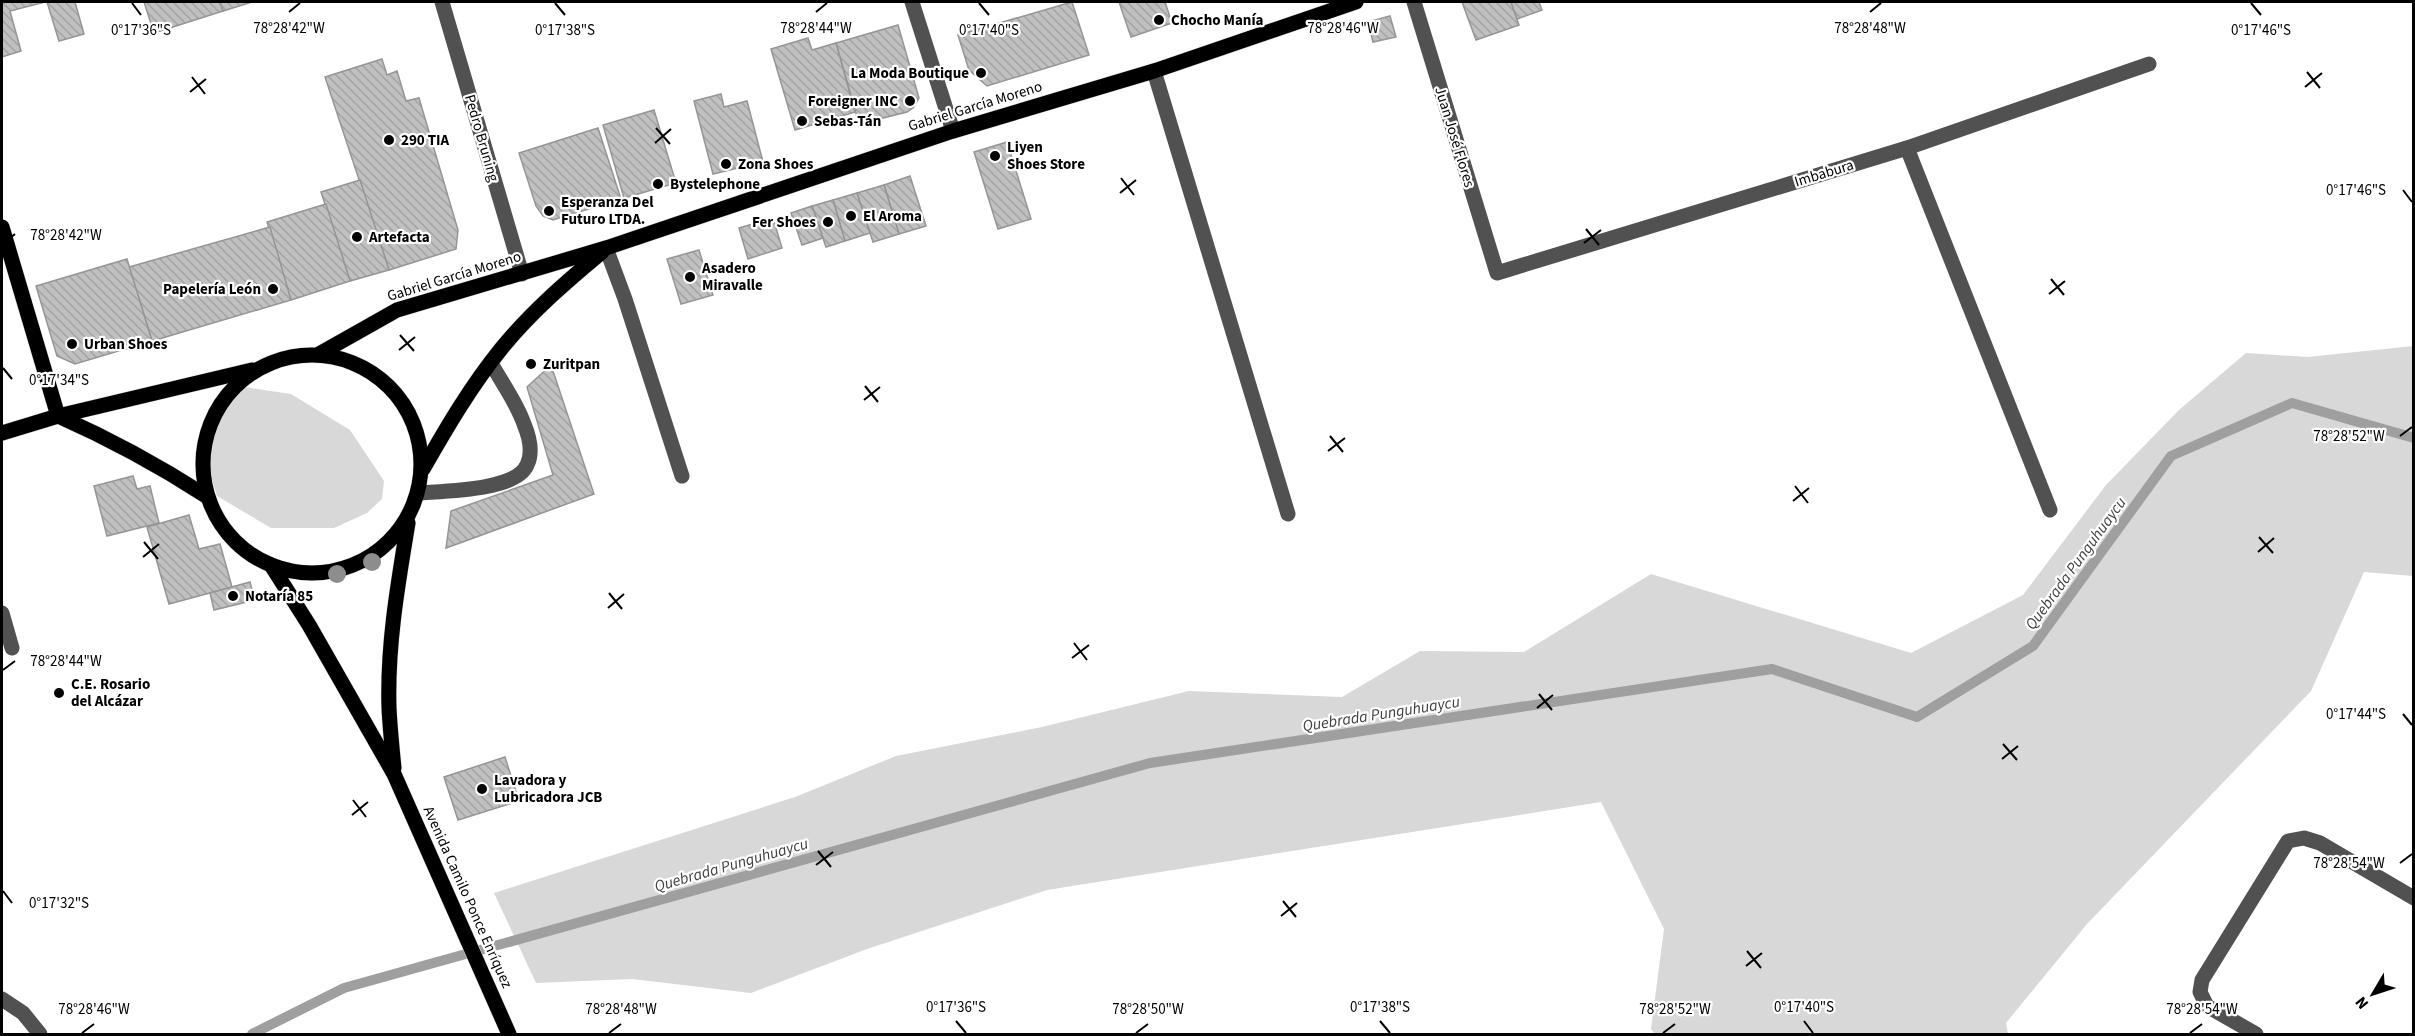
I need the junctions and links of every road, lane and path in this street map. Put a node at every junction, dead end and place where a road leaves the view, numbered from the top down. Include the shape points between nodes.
1 (442, 2) edge
2 (912, 2) edge
3 (1356, 2) edge
4 (1414, 2) edge
5 (2149, 64) dead end
6 (1154, 71) junction
7 (953, 131) junction
8 (1906, 148) junction
9 (2, 227) edge
10 (606, 248) junction
11 (1497, 273) joint
12 (522, 274) junction
13 (319, 354) junction
14 (491, 363) junction
15 (254, 370) junction
16 (58, 416) junction
17 (2, 433) edge
18 (423, 469) junction
19 (682, 476) dead end
20 (418, 493) junction
21 (206, 496) junction
22 (2050, 510) dead end
23 (1288, 514) dead end
24 (409, 516) junction
25 (271, 565) junction
26 (2, 613) edge
27 (12, 648) dead end
28 (394, 774) junction
29 (2414, 898) edge
30 (2, 999) edge
31 (40, 1035) edge
32 (509, 1035) edge
33 (2256, 1035) edge

1 - 12 street, Pedro Bruning
2 - 7 street
3 - 6 main road, Gabriel García Moreno
4 - 11 street, Juan José Flores
5 - 8 street, Imbabura
6 - 7 main road, Gabriel García Moreno
6 - 23 street
7 - 10 main road, Gabriel García Moreno
8 - 11 street, Imbabura
8 - 22 street
9 - 16 main road
10 - 12 main road, Gabriel García Moreno
10 - 14 main road, Gabriel García Moreno via 551,295
10 - 19 street
12 - 13 main road, Gabriel García Moreno via 397,310
13 - 15 main road via 285,357
13 - 18 main road via 360,365 394,390 415,426
14 - 18 main road, Gabriel García Moreno via 459,406
14 - 20 street via 524,423 530,457 527,468 516,477 484,487
15 - 16 main road
15 - 21 main road via 230,391 207,430 202,452
16 - 17 main road
16 - 21 main road via 110,439
18 - 20 main road
20 - 24 main road
21 - 25 main road via 221,524 243,549
24 - 25 main road via 395,537 374,555 350,567 324,573 297,572
24 - 28 main road, Avenida Camilo Ponce Enríquez via 392,652 389,706
25 - 28 main road, Avenida Camilo Ponce Enríquez
26 - 27 street
28 - 32 main road, Avenida Camilo Ponce Enríquez
29 - 33 street via 2320,843 2304,838 2288,841 2202,980 2200,993 2207,1006
30 - 31 street via 23,1013

